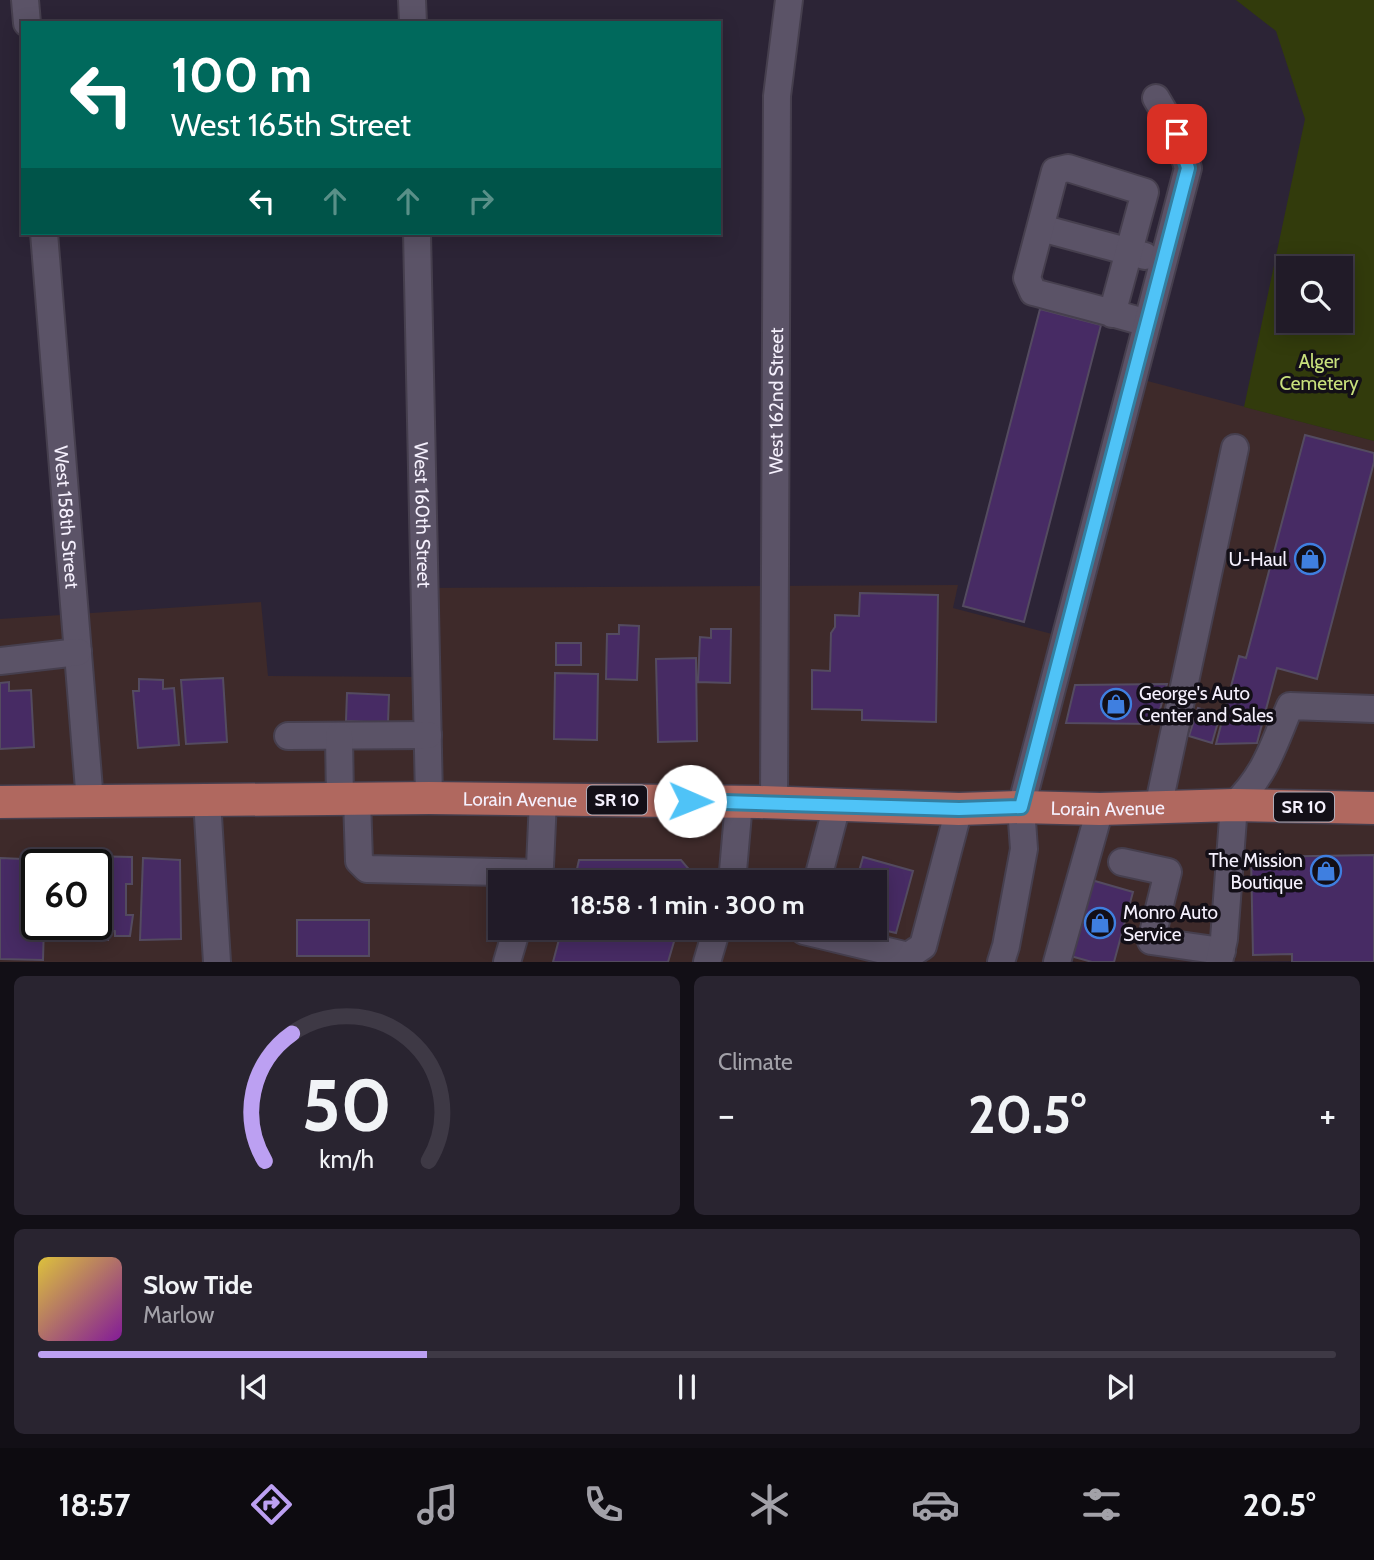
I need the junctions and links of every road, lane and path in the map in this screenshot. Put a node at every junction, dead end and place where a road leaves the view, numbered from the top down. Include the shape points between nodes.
1 (25, 0) edge
2 (412, 0) edge
3 (789, 0) edge
4 (27, 21) edge
5 (412, 21) edge
6 (1156, 97) dead end
7 (1041, 228) junction
8 (44, 235) edge
9 (417, 235) edge
10 (1129, 251) junction
11 (1164, 261) junction
12 (1112, 314) junction
13 (1147, 323) junction
14 (1235, 448) dead end
15 (78, 652) junction
16 (0, 661) edge
17 (1374, 709) edge
18 (428, 735) junction
19 (288, 736) dead end
20 (339, 736) junction
21 (429, 798) junction
22 (349, 799) junction
23 (207, 800) junction
24 (543, 800) junction
25 (0, 802) edge
26 (90, 802) junction
27 (739, 802) junction
28 (774, 802) junction
29 (837, 805) junction
30 (1234, 805) junction
31 (1021, 807) junction
32 (1374, 807) edge
33 (1158, 808) junction
34 (959, 809) junction
35 (1100, 809) junction
36 (1122, 862) dead end
37 (538, 870) edge
38 (733, 870) edge
39 (820, 870) edge
40 (488, 875) edge
41 (513, 940) edge
42 (713, 940) edge
43 (841, 940) edge
44 (1221, 956) edge
45 (217, 961) edge
46 (507, 961) edge
47 (707, 961) edge
48 (1001, 961) edge
49 (1057, 961) edge

1 - 4 street
2 - 5 street
3 - 28 street, West 162nd Street via 777,96
6 - 11 street via 1177,134 1188,168
7 - 10 street
7 - 10 street via 1055,171 1068,168 1145,192
7 - 12 street via 1027,278 1033,292
8 - 15 street, West 158th Street
9 - 18 street, West 160th Street
10 - 11 street
10 - 12 street
11 - 13 street
12 - 13 street
13 - 31 street
14 - 33 street
15 - 16 street
15 - 26 street, West 158th Street
17 - 30 street via 1290,706 1263,772
18 - 20 street
18 - 21 street, West 160th Street
19 - 20 street
20 - 22 street
21 - 22 main road, Lorain Avenue / SR 10
21 - 24 main road, Lorain Avenue / SR 10
22 - 23 main road, Lorain Avenue / SR 10
22 - 40 street via 359,861 367,869
23 - 26 main road, Lorain Avenue / SR 10
23 - 45 street
24 - 27 main road, Lorain Avenue / SR 10
24 - 37 street
25 - 26 main road, Lorain Avenue / SR 10
27 - 28 main road, Lorain Avenue / SR 10
27 - 38 street
28 - 29 main road, Lorain Avenue / SR 10
29 - 34 main road, Lorain Avenue / SR 10
29 - 39 street
30 - 32 main road, Lorain Avenue / SR 10
30 - 33 main road, Lorain Avenue / SR 10
30 - 44 street
31 - 34 main road, Lorain Avenue / SR 10
31 - 35 main road, Lorain Avenue / SR 10
31 - 48 street via 1024,849
33 - 35 main road, Lorain Avenue / SR 10
34 - 43 street via 923,946 908,956
35 - 49 street
36 - 44 street via 1168,872 1151,941
41 - 46 street
42 - 47 street

